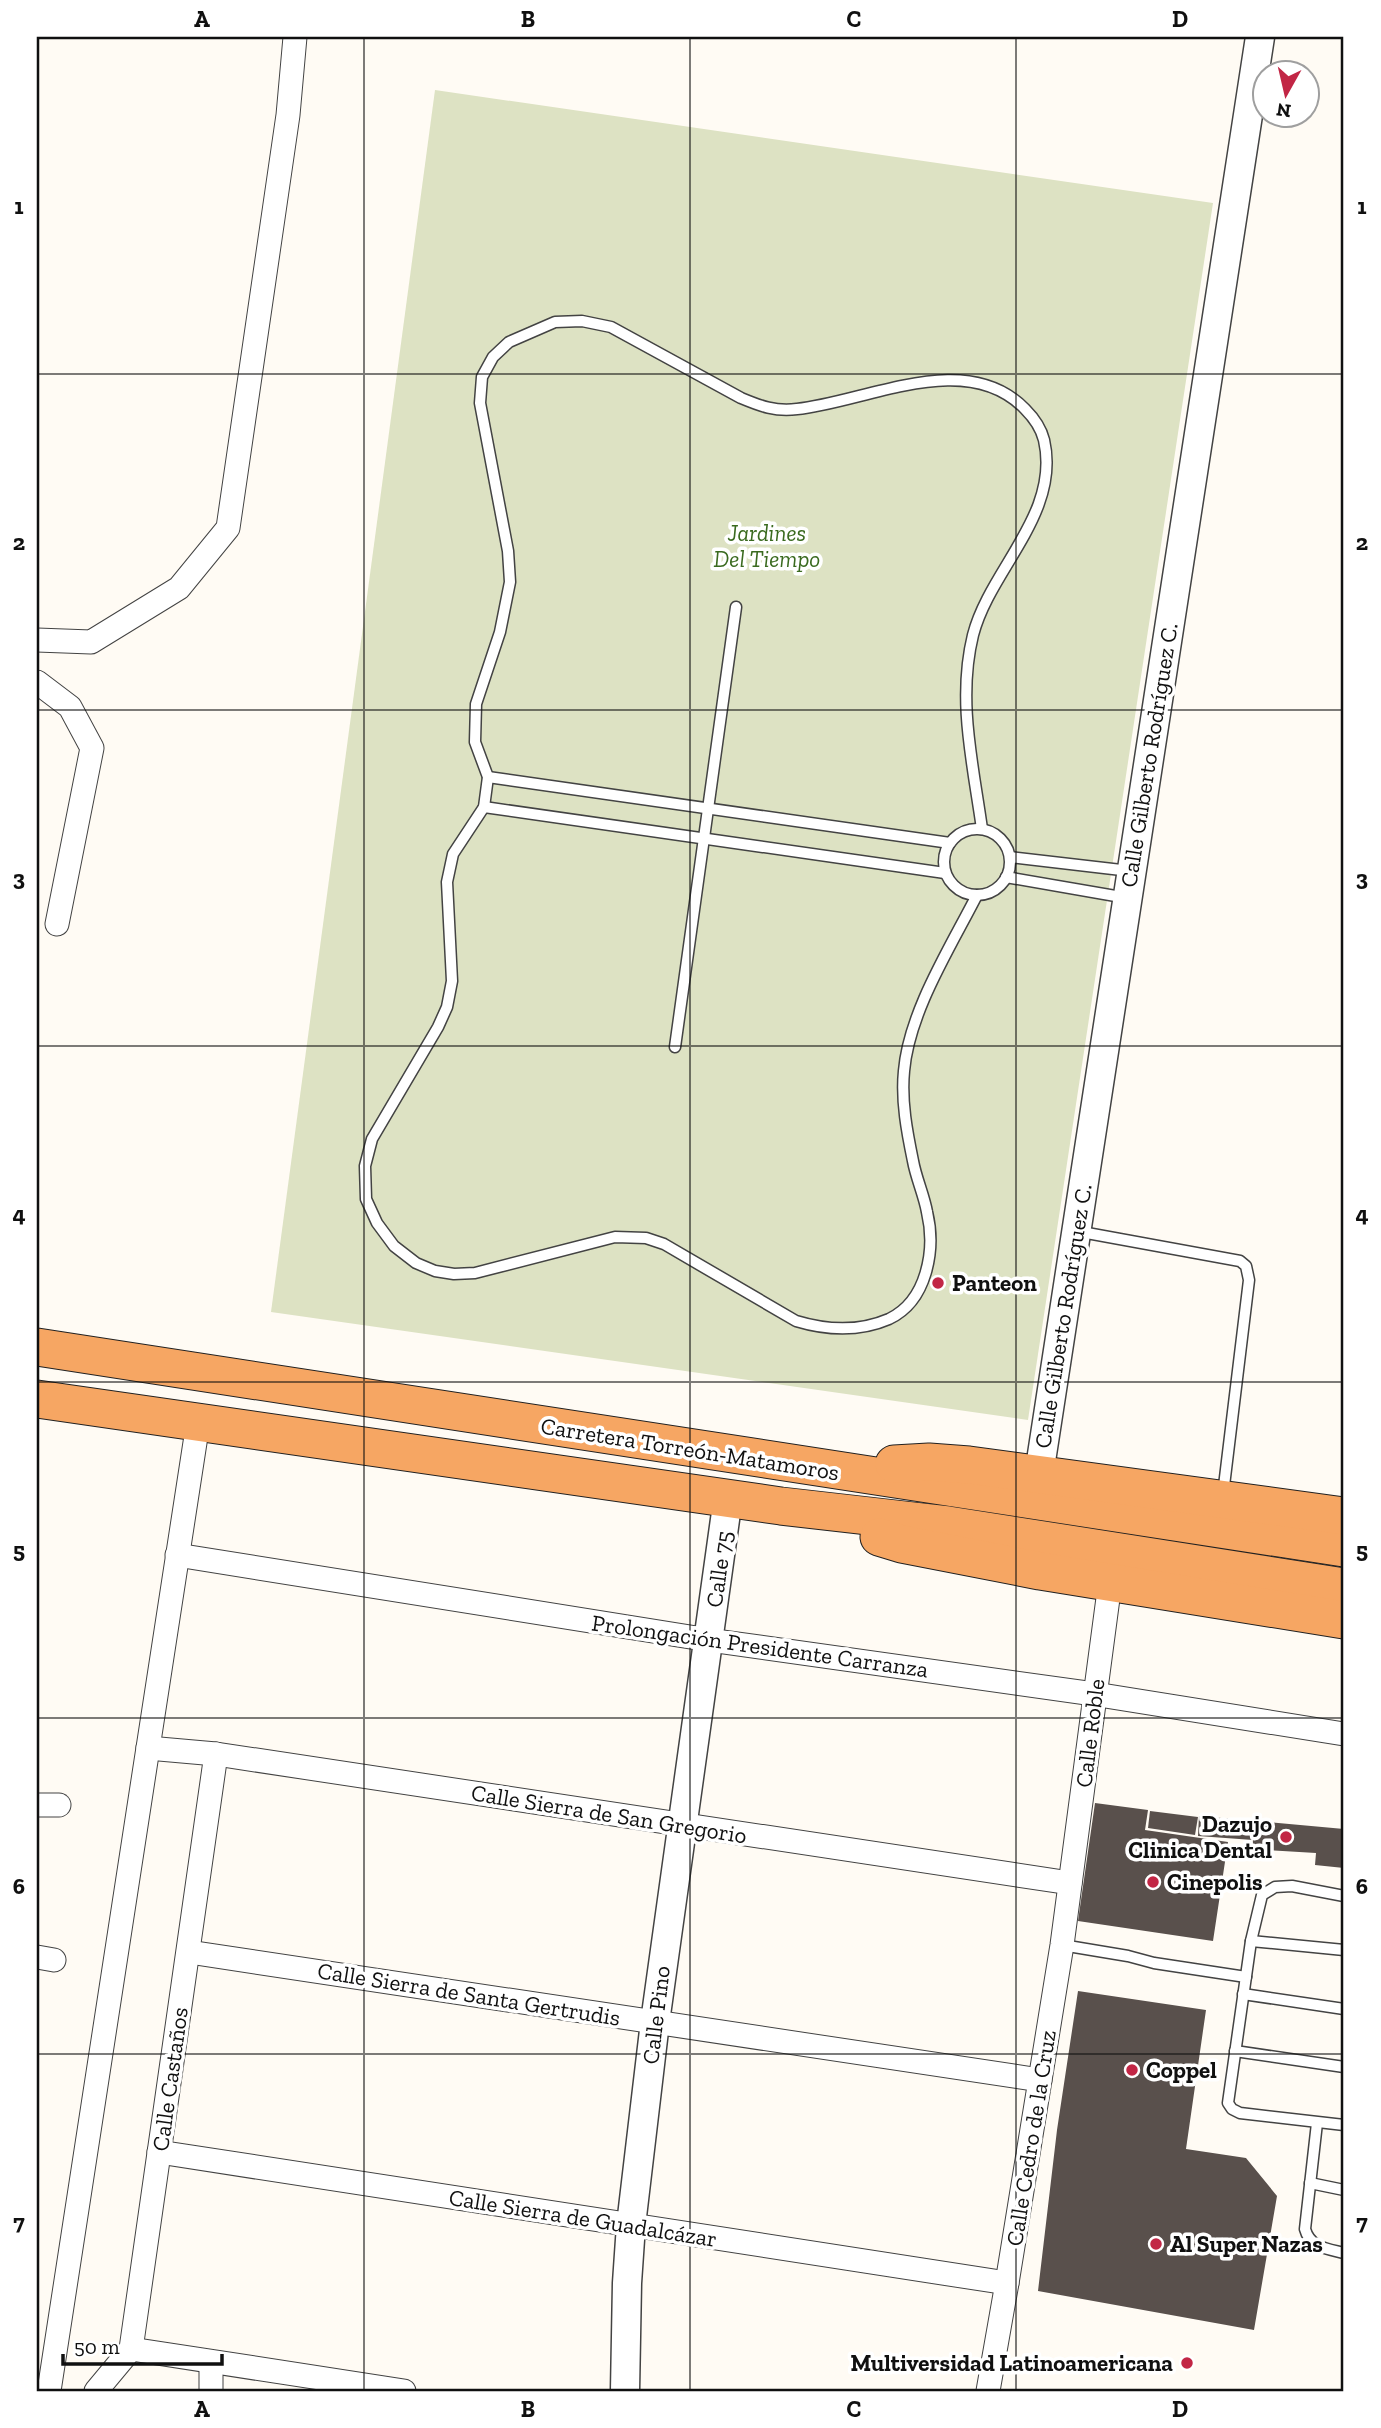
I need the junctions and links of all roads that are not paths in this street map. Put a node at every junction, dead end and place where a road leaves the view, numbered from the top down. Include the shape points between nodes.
1 (295, 37) edge
2 (1260, 37) edge
3 (736, 607) dead end
4 (37, 640) edge
5 (37, 682) edge
6 (488, 777) junction
7 (484, 807) junction
8 (708, 809) junction
9 (982, 829) junction
10 (703, 839) junction
11 (950, 843) junction
12 (1010, 857) junction
13 (946, 873) junction
14 (1006, 877) junction
15 (1129, 885) junction
16 (977, 895) junction
17 (57, 925) dead end
18 (675, 1046) dead end
19 (1076, 1231) junction
20 (37, 1347) edge
21 (37, 1399) edge
22 (198, 1423) junction
23 (828, 1471) junction
24 (1039, 1474) junction
25 (728, 1498) junction
26 (1222, 1500) junction
27 (781, 1506) junction
28 (950, 1508) junction
29 (1344, 1516) edge
30 (1344, 1548) edge
31 (177, 1555) junction
32 (1110, 1583) junction
33 (1344, 1587) edge
34 (1344, 1620) edge
35 (709, 1640) junction
36 (1094, 1694) junction
37 (1344, 1734) edge
38 (148, 1748) junction
39 (216, 1754) junction
40 (682, 1825) junction
41 (1070, 1884) junction
42 (1344, 1896) edge
43 (1251, 1941) junction
44 (1062, 1945) junction
45 (1344, 1950) edge
46 (189, 1952) junction
47 (1246, 1977) junction
48 (1243, 1994) junction
49 (1344, 2009) edge
50 (655, 2022) junction
51 (1235, 2051) junction
52 (1344, 2067) edge
53 (1040, 2080) junction
54 (1317, 2123) junction
55 (1344, 2125) edge
56 (159, 2152) junction
57 (1310, 2183) junction
58 (1344, 2190) edge
59 (631, 2225) junction
60 (1344, 2253) edge
61 (1007, 2283) junction
62 (131, 2350) junction
63 (211, 2362) junction
64 (49, 2391) edge
65 (96, 2391) edge
66 (211, 2391) edge
67 (404, 2391) edge
68 (625, 2391) edge
69 (988, 2391) edge

1 - 4 street via 229,528 179,588 91,642
2 - 15 street, Calle Gilberto Rodríguez C.
3 - 8 lane
5 - 17 street via 70,707 92,748
6 - 7 lane
6 - 8 lane
6 - 9 lane via 475,742 476,704 500,632 510,582 480,403 482,377 509,342 555,322 582,321 611,327 762,407 797,410 942,380 998,390 1017,400 1033,417 1047,457 1045,481 1037,510 984,607 967,668 967,724
7 - 10 lane
7 - 16 lane via 453,854 447,882 452,981 447,1006 372,1139 365,1166 366,1199 394,1246 416,1263 454,1274 475,1273 615,1237 646,1238 796,1321 817,1327 860,1328 907,1308 922,1285 931,1237 902,1097 904,1068 929,989
8 - 10 lane
8 - 11 lane
9 - 11 lane via 964,831
9 - 12 lane via 1003,842
10 - 13 lane
10 - 18 lane
11 - 13 lane
12 - 14 lane
12 - 15 lane
13 - 16 lane via 957,889
14 - 15 lane
14 - 16 lane via 999,887
15 - 19 street, Calle Gilberto Rodríguez C.
19 - 24 street, Calle Gilberto Rodríguez C.
19 - 26 lane via 1240,1261 1245,1266 1249,1280
20 - 23 highway, Carretera Torreón-Matamoros
21 - 22 highway
22 - 25 highway
22 - 31 street
23 - 24 highway via 929,1462
23 - 28 highway, Carretera Torreón-Matamoros
24 - 26 highway
25 - 27 highway
25 - 35 street, Calle 75
26 - 29 highway
27 - 28 highway
27 - 32 highway via 902,1544
28 - 30 highway, Carretera Torreón-Matamoros
28 - 33 highway
31 - 35 street, Prolongación Presidente Carranza
31 - 38 street
32 - 34 highway
32 - 36 street, Calle Roble
35 - 36 street, Prolongación Presidente Carranza
35 - 40 street, Calle Pino
36 - 37 street, Prolongación Presidente Carranza
36 - 41 street, Calle Roble
38 - 39 street, Calle Sierra de San Gregorio
38 - 64 street
39 - 40 street, Calle Sierra de San Gregorio
39 - 46 street, Calle Castaños
40 - 41 street, Calle Sierra de San Gregorio
40 - 50 street, Calle Pino
41 - 44 street, Calle Cedro de la Cruz
42 - 43 lane via 1275,1886 1262,1895
43 - 45 lane
43 - 47 lane
44 - 47 lane
44 - 53 street, Calle Cedro de la Cruz
46 - 50 street, Calle Sierra de Santa Gertrudis
46 - 56 street, Calle Castaños
47 - 48 lane
48 - 49 lane
48 - 51 lane
50 - 53 street, Calle Sierra de Santa Gertrudis
50 - 59 street, Calle Pino
51 - 52 lane
51 - 54 lane via 1228,2103 1232,2109
53 - 61 street, Calle Cedro de la Cruz
54 - 55 lane
54 - 57 lane
56 - 59 street, Calle Sierra de Guadalcázar
56 - 62 street, Calle Castaños
57 - 58 lane
57 - 60 lane via 1307,2235 1315,2245
59 - 61 street, Calle Sierra de Guadalcázar
59 - 68 street, Calle Pino
61 - 69 street, Calle Cedro de la Cruz
62 - 63 street
62 - 65 street
63 - 66 street
63 - 67 street

